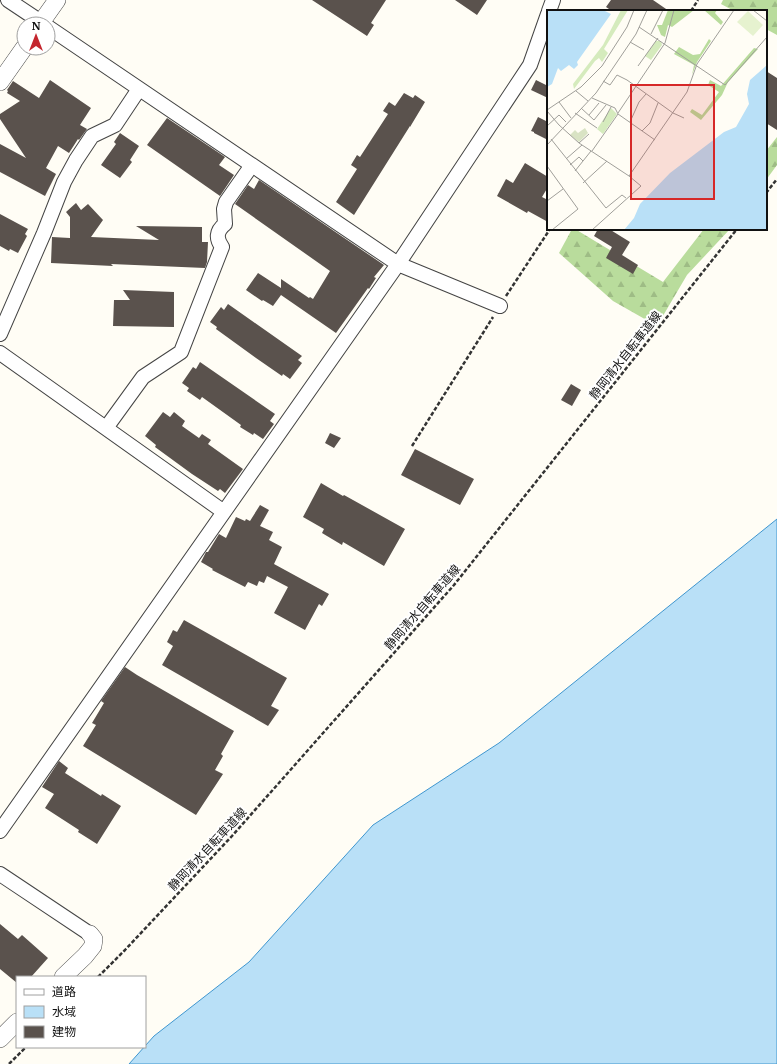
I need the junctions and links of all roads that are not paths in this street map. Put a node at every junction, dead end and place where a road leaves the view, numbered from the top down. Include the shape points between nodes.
1 (8, 0) edge
2 (56, 0) edge
3 (553, 0) edge
4 (549, 10) edge
5 (31, 16) edge
6 (47, 16) edge
7 (547, 17) edge
8 (56, 33) edge
9 (18, 56) edge
10 (0, 82) edge
11 (140, 89) junction
12 (252, 165) junction
13 (398, 264) junction
14 (500, 306) road end
15 (0, 334) edge
16 (0, 353) edge
17 (106, 428) junction
18 (224, 512) junction
19 (0, 831) edge
20 (0, 874) edge
21 (90, 934) joint
22 (64, 976) edge
23 (16, 1023) edge
24 (0, 1039) edge

1 - 5 street
2 - 6 street
3 - 4 street
7 - 13 street via 530,65
8 - 11 street
9 - 10 street
11 - 12 street
11 - 15 street via 115,125 92,136 76,160 64,182
12 - 13 street
12 - 17 street via 226,202 225,224 220,228 218,235 218,242 222,247 181,352 143,376
13 - 14 street
13 - 18 street
16 - 17 street
17 - 18 street
18 - 19 street
20 - 21 street
21 - 22 street via 94,939 93,946
23 - 24 street

